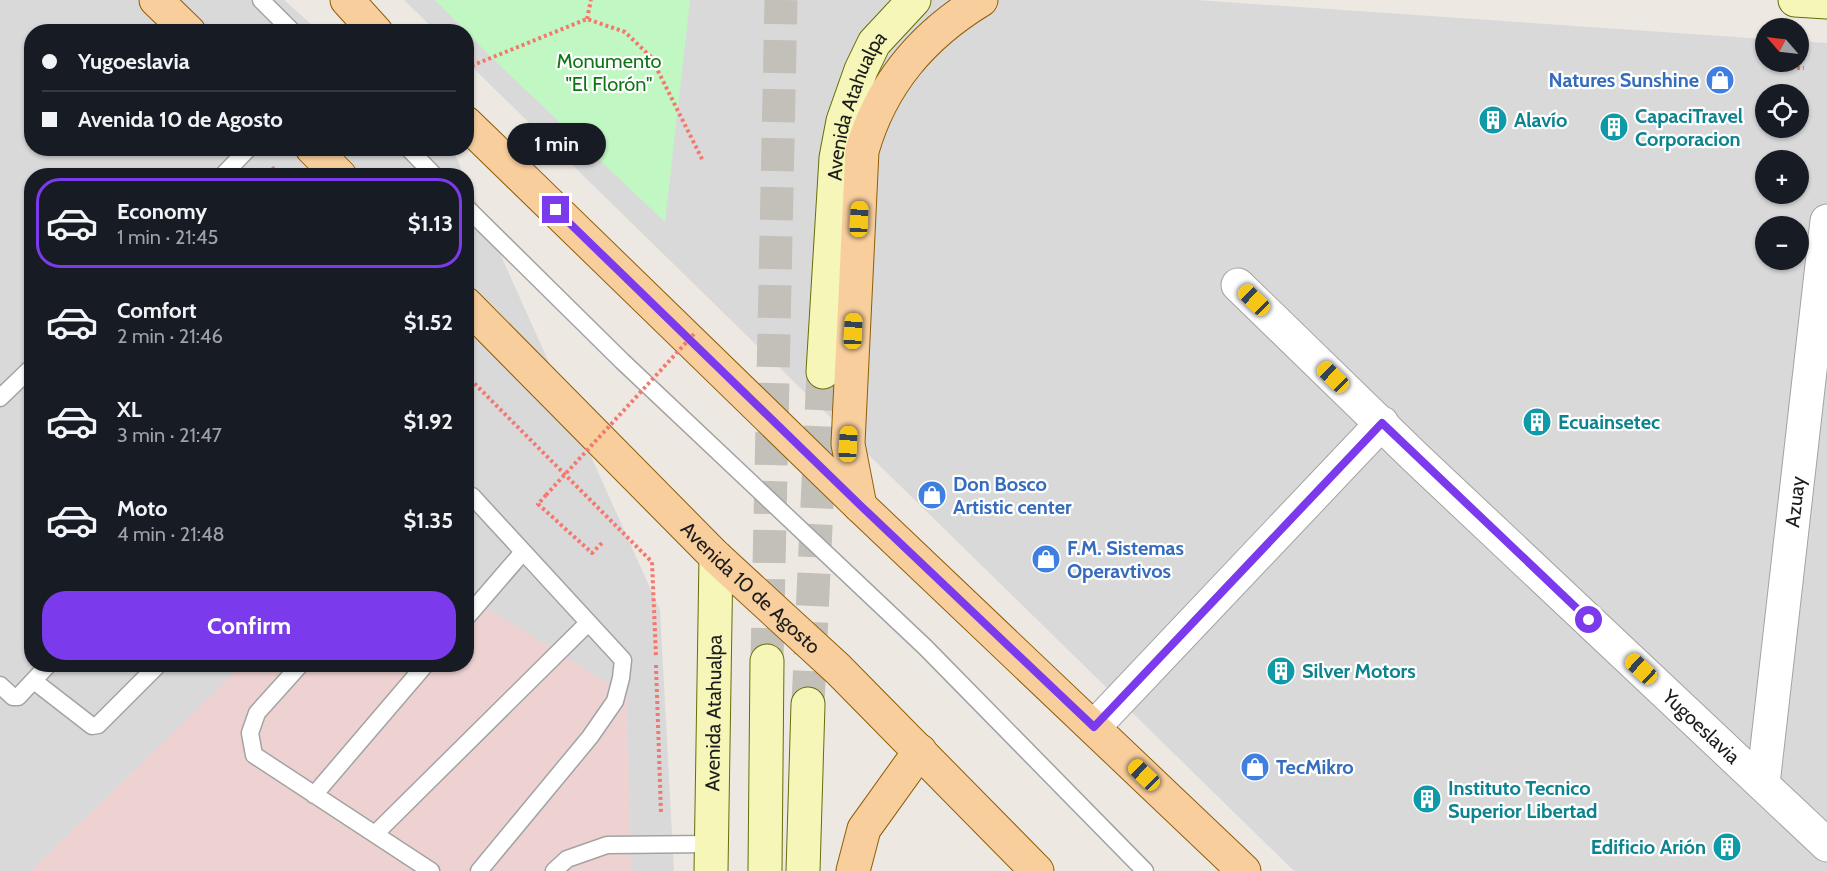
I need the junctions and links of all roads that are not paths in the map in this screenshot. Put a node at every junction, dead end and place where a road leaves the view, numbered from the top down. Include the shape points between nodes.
1 (156, 0) edge
2 (261, 0) edge
3 (347, 0) edge
4 (914, 0) edge
5 (981, 0) edge
6 (1795, 0) edge
7 (1827, 2) edge
8 (181, 24) edge
9 (285, 24) edge
10 (369, 24) edge
11 (474, 131) edge
12 (241, 156) edge
13 (416, 156) edge
14 (230, 168) edge
15 (427, 168) edge
16 (474, 215) edge
17 (1827, 221) edge
18 (1238, 285) dead end
19 (474, 312) edge
20 (823, 372) tunnel mouth
21 (24, 375) edge
22 (0, 398) edge
23 (1382, 423) junction
24 (474, 498) edge
25 (861, 506) junction
26 (523, 552) junction
27 (716, 557) junction
28 (474, 609) edge
29 (588, 623) junction
30 (767, 661) tunnel mouth
31 (42, 672) edge
32 (151, 672) edge
33 (294, 672) edge
34 (419, 672) edge
35 (34, 681) junction
36 (0, 685) edge
37 (808, 704) tunnel mouth
38 (1094, 727) junction
39 (920, 751) junction
40 (1763, 784) junction
41 (314, 795) junction
42 (375, 834) junction
43 (1827, 845) edge
44 (711, 857) edge
45 (431, 871) edge
46 (479, 871) edge
47 (554, 871) edge
48 (765, 871) edge
49 (803, 871) edge
50 (853, 871) edge
51 (1036, 871) edge
52 (1145, 871) edge
53 (1244, 871) edge

1 - 8 main road
2 - 9 lane
3 - 10 main road
4 - 20 main road, Avenida Atahualpa via 874,43 843,121 836,158
5 - 25 main road via 928,40 887,89 862,151 848,444
6 - 7 main road
11 - 25 main road
12 - 14 lane
13 - 15 lane
16 - 52 lane via 622,361 925,647
17 - 40 street, Azuay
18 - 23 street, Yugoeslavia
19 - 27 main road, Avenida 10 de Agosto
21 - 22 lane
23 - 38 street
23 - 40 street, Yugoeslavia
24 - 26 lane
25 - 38 main road
26 - 28 lane
26 - 29 lane
27 - 39 main road, Avenida 10 de Agosto
27 - 44 main road, Avenida Atahualpa
29 - 42 lane
29 - 46 lane via 623,660 615,701
30 - 48 main road
31 - 35 lane
32 - 35 lane via 98,725 92,726
33 - 41 lane via 257,713 250,733 254,755
34 - 41 lane
35 - 36 lane via 18,698
37 - 49 main road
38 - 53 main road
39 - 50 main road via 864,829
39 - 51 main road, Avenida 10 de Agosto
40 - 43 street, Yugoeslavia
41 - 42 lane
42 - 45 lane
44 - 47 lane via 607,845 567,859

